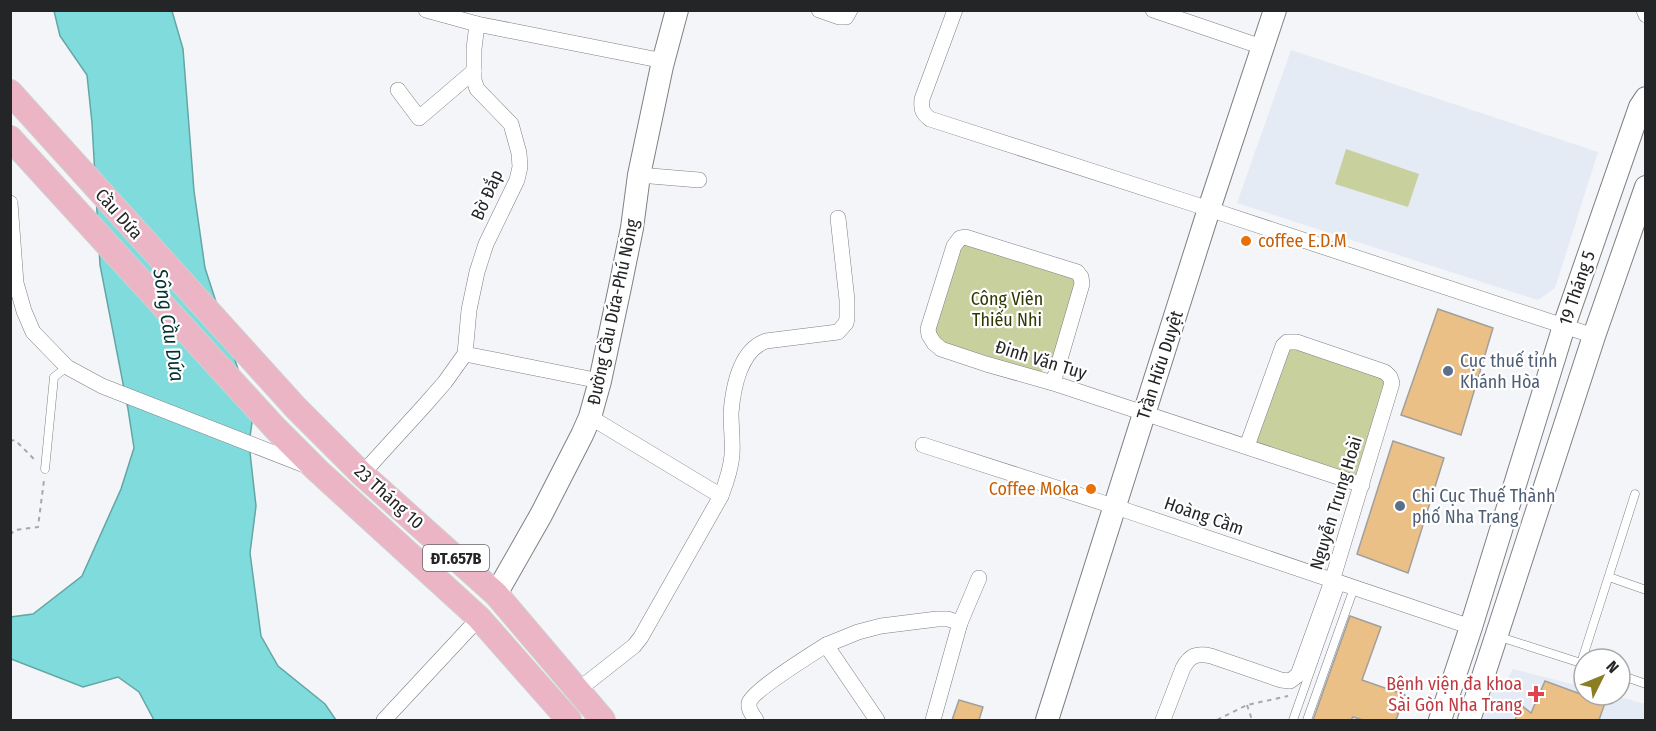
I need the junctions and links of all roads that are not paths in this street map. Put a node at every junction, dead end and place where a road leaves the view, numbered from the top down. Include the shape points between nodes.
1 (426, 10) edge
2 (677, 10) edge
3 (819, 10) edge
4 (850, 10) edge
5 (955, 10) edge
6 (1153, 10) edge
7 (1275, 10) edge
8 (1186, 16) edge
9 (477, 24) junction
10 (1262, 47) junction
11 (664, 61) junction
12 (474, 71) junction
13 (398, 90) dead end
14 (13, 96) edge
15 (1646, 98) edge
16 (10, 138) edge
17 (639, 175) junction
18 (699, 180) dead end
19 (1612, 184) junction
20 (1644, 191) edge
21 (10, 203) edge
22 (1209, 209) junction
23 (838, 218) dead end
24 (1563, 327) junction
25 (1594, 336) junction
26 (465, 354) junction
27 (67, 367) junction
28 (600, 381) junction
29 (1053, 382) junction
30 (296, 408) joint
31 (1144, 413) junction
32 (590, 417) junction
33 (271, 439) junction
34 (923, 445) dead end
35 (1247, 446) junction
36 (45, 470) road end
37 (362, 474) junction
38 (1362, 485) junction
39 (1635, 494) dead end
40 (721, 496) junction
41 (1116, 507) junction
42 (1609, 577) junction
43 (980, 578) dead end
44 (1343, 584) junction
45 (1646, 590) edge
46 (496, 594) junction
47 (479, 618) junction
48 (960, 623) junction
49 (1471, 627) junction
50 (1497, 636) junction
51 (826, 645) junction
52 (1588, 647) edge
53 (1572, 660) edge
54 (578, 690) junction
55 (384, 720) edge
56 (568, 720) edge
57 (603, 720) edge
58 (756, 720) edge
59 (876, 720) edge
60 (933, 720) edge
61 (1047, 720) edge
62 (1163, 720) edge
63 (1293, 720) edge
64 (1307, 720) edge
65 (1440, 720) edge
66 (1469, 720) edge

1 - 9 street
2 - 11 street, Đường Cầu Dứa-Phú Nông
3 - 4 street via 846,17
5 - 22 street via 922,99 921,109 930,119
6 - 8 street
7 - 10 street, Trần Hữu Duyệt
8 - 10 street
9 - 11 street
9 - 12 street, Bờ Đắp
10 - 22 street, Trần Hữu Duyệt
11 - 17 street, Đường Cầu Dứa-Phú Nông
12 - 13 street via 418,118
12 - 26 street, Bờ Đắp via 477,88 511,124 520,167 477,272
14 - 30 main road, Cầu Dứa / ĐT.657B
15 - 19 street, 19 Tháng 5
16 - 33 main road, Cầu Dứa / ĐT.657B
17 - 18 street
17 - 28 street, Đường Cầu Dứa-Phú Nông
19 - 20 street
19 - 24 street, 19 Tháng 5
20 - 25 street, 19 Tháng 5
21 - 27 street via 16,283 24,311 33,332
22 - 24 street
22 - 31 street, Trần Hữu Duyệt
23 - 40 street via 846,323 838,332 766,341 745,357 734,390 732,456
24 - 25 street
24 - 49 street, 19 Tháng 5
25 - 50 street, 19 Tháng 5
26 - 28 street
26 - 37 street via 445,382
27 - 33 street via 117,392
27 - 36 lane via 54,377
28 - 32 street, Đường Cầu Dứa-Phú Nông
29 - 29 street, Đinh Văn Tuy via 986,364 934,343 928,329 954,246 960,238 1077,272 1081,277
29 - 31 street, Đinh Văn Tuy
30 - 37 main road, 23 Tháng 10 / ĐT.657B
31 - 35 street, Đinh Văn Tuy
31 - 41 street, Trần Hữu Duyệt
32 - 40 street
32 - 46 street, Đường Cầu Dứa-Phú Nông via 542,515
33 - 47 main road, 23 Tháng 10 / ĐT.657B via 317,470
34 - 41 street, Hoàng Cầm
35 - 38 street, Đinh Văn Tuy
35 - 38 street, Nguyễn Trung Hoài via 1283,346 1290,341 1319,349 1385,372 1392,383
37 - 46 main road, 23 Tháng 10 / ĐT.657B
38 - 44 street, Nguyễn Trung Hoài
39 - 42 lane
40 - 54 street via 641,637
41 - 44 street, Hoàng Cầm
41 - 61 street, Trần Hữu Duyệt
42 - 45 lane
42 - 52 lane
43 - 48 street
44 - 49 street, Hoàng Cầm
44 - 62 street, Nguyễn Trung Hoài via 1298,675 1281,681 1211,656 1194,656 1183,668
44 - 63 lane
44 - 64 lane
46 - 47 main road
46 - 54 main road, 23 Tháng 10 / ĐT.657B
47 - 55 street
47 - 56 main road, 23 Tháng 10 / ĐT.657B
48 - 51 street via 930,619 881,626
48 - 60 street
49 - 50 street
49 - 65 street, 19 Tháng 5
50 - 53 lane
50 - 66 street, 19 Tháng 5
51 - 58 street via 753,697 748,705
51 - 59 street
54 - 57 main road, 23 Tháng 10 / ĐT.657B

